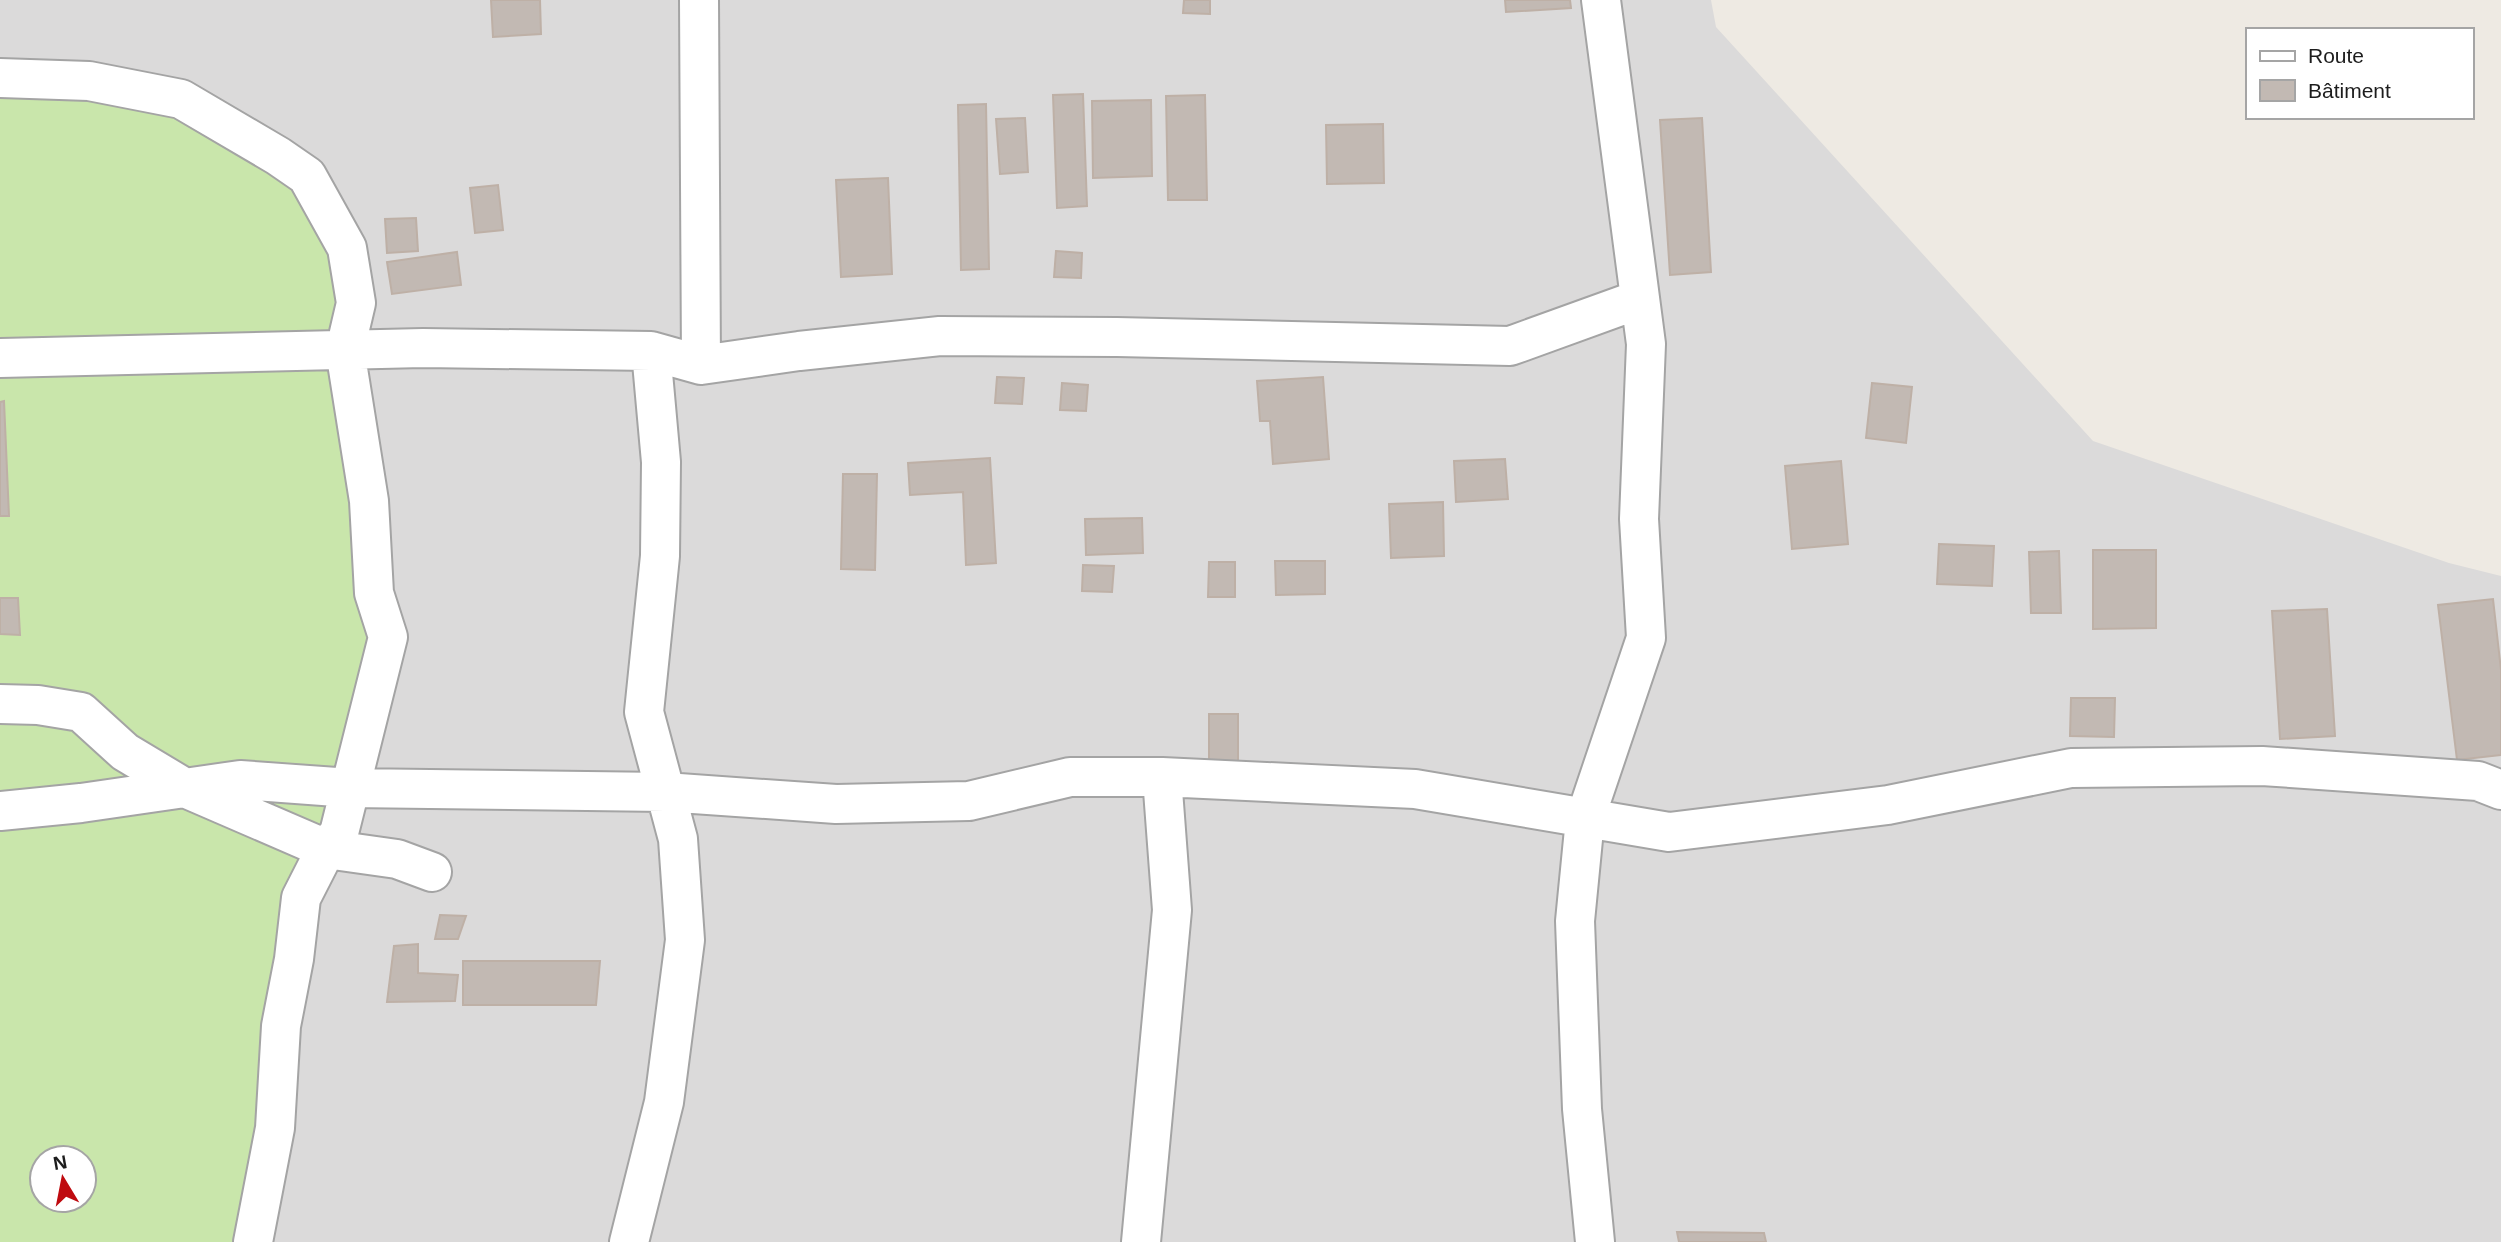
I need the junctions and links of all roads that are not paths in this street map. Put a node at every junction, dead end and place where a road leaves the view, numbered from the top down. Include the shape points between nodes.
1 (699, 0) edge
2 (1601, 0) edge
3 (0, 78) edge
4 (1640, 299) junction
5 (345, 350) junction
6 (651, 351) junction
7 (0, 358) edge
8 (701, 365) junction
9 (0, 704) edge
10 (1162, 777) junction
11 (185, 788) junction
12 (350, 788) junction
13 (2501, 790) edge
14 (665, 792) junction
15 (0, 811) edge
16 (1585, 819) junction
17 (326, 849) junction
18 (432, 872) dead end
19 (253, 1242) edge
20 (629, 1242) edge
21 (1141, 1242) edge
22 (1595, 1242) edge

1 - 8 street
2 - 4 street
3 - 5 street via 89,81 181,99 307,176 346,248 356,303
4 - 8 street via 1510,346 940,336
4 - 16 street via 1646,344 1639,519 1646,638
5 - 6 street
5 - 7 street
5 - 12 street via 369,501 374,593 388,637
6 - 8 street
6 - 14 street via 662,462 660,556 644,712
9 - 11 street via 81,712 125,752
10 - 14 street via 1070,777 969,801 836,804
10 - 16 street via 1415,789
10 - 21 street via 1172,910
11 - 12 street via 240,780
11 - 15 street
11 - 17 street
12 - 14 street
12 - 17 street via 339,833
13 - 16 street via 2478,781 2262,766 2071,768 1888,805 1669,832
14 - 20 street via 678,839 685,940 663,1102
16 - 22 street via 1575,921 1581,1109
17 - 18 street via 397,859
17 - 19 street via 301,898 281,1026 275,1128

